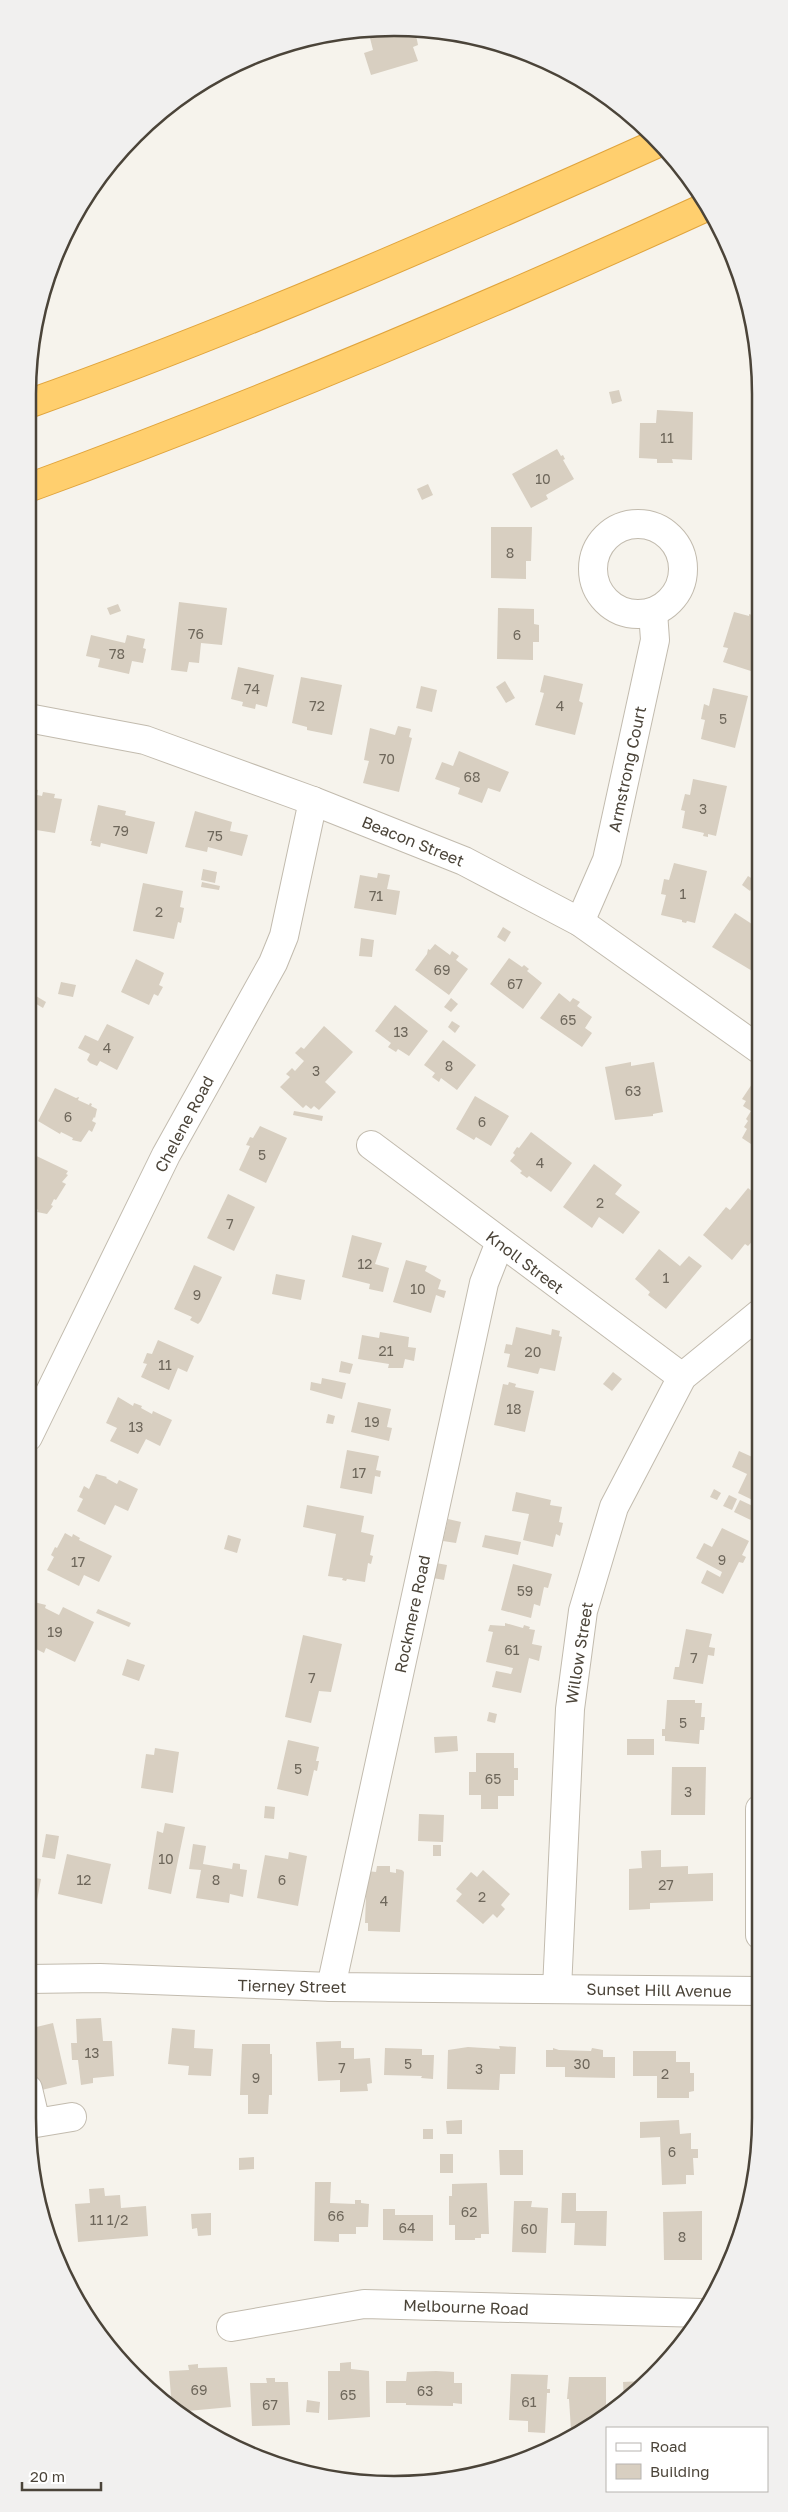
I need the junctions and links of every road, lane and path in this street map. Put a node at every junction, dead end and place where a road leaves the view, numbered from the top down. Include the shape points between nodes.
1 (652, 146) edge
2 (700, 209) edge
3 (36, 401) edge
4 (36, 485) edge
5 (653, 612) dead end
6 (36, 720) edge
7 (313, 801) junction
8 (580, 922) junction
9 (752, 1044) edge
10 (370, 1145) dead end
11 (500, 1242) junction
12 (752, 1320) edge
13 (682, 1377) junction
14 (36, 1421) edge
15 (36, 1979) edge
16 (331, 1987) junction
17 (557, 1989) junction
18 (752, 1991) edge
19 (72, 2117) dead end
20 (36, 2123) edge
21 (694, 2313) edge
22 (232, 2326) dead end

1 - 3 highway via 291,302
2 - 4 highway via 341,368
5 - 8 street, Armstrong Court via 655,640 607,860
6 - 7 street, Beacon Street via 145,740
7 - 8 street, Beacon Street via 464,861
7 - 14 street, Chelene Road via 284,936 273,963 166,1155
8 - 9 street, Beacon Street
10 - 11 street, Knoll Street
11 - 13 street, Knoll Street
11 - 16 street, Rockmere Road via 484,1283
12 - 13 street, Willow Street
13 - 17 street, Willow Street via 614,1507 583,1611 570,1709
15 - 16 street, Tierney Street via 100,1978
16 - 17 street, Tierney Street
17 - 18 street, Sunset Hill Avenue
19 - 20 street
21 - 22 street, Melbourne Road via 364,2304

